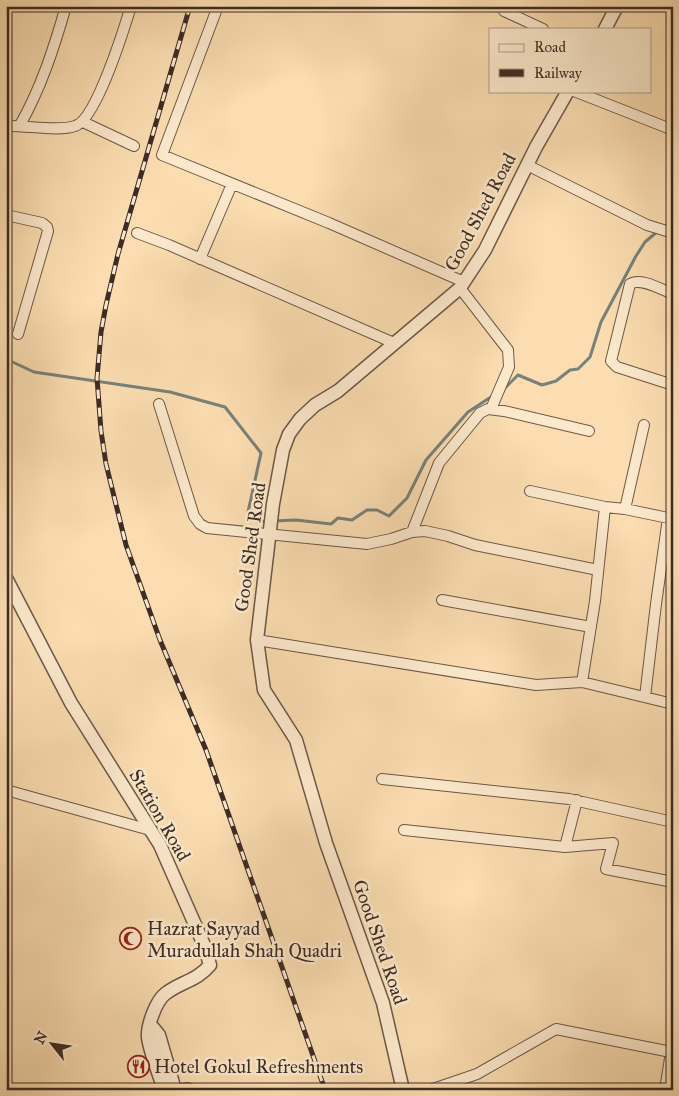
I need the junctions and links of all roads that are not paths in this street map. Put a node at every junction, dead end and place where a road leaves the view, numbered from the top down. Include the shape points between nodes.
1 (66, 6) edge
2 (132, 6) edge
3 (218, 6) edge
4 (616, 6) edge
5 (504, 11) dead end
6 (541, 28) edge
7 (605, 28) edge
8 (567, 92) edge
9 (577, 92) edge
10 (83, 122) junction
11 (6, 126) edge
12 (20, 126) junction
13 (673, 130) edge
14 (134, 146) dead end
15 (527, 165) junction
16 (232, 184) junction
17 (6, 215) edge
18 (137, 233) dead end
19 (673, 233) edge
20 (200, 259) junction
21 (462, 285) junction
22 (673, 294) edge
23 (18, 334) dead end
24 (394, 343) junction
25 (673, 385) edge
26 (159, 404) dead end
27 (491, 409) junction
28 (644, 425) dead end
29 (589, 431) dead end
30 (530, 491) dead end
31 (605, 507) junction
32 (625, 509) junction
33 (671, 519) edge
34 (270, 525) junction
35 (412, 532) junction
36 (598, 570) junction
37 (6, 578) edge
38 (442, 600) dead end
39 (591, 628) junction
40 (257, 640) junction
41 (582, 682) junction
42 (645, 697) junction
43 (673, 704) edge
44 (382, 779) dead end
45 (6, 790) edge
46 (577, 800) junction
47 (673, 822) edge
48 (150, 830) junction
49 (404, 830) dead end
50 (565, 847) junction
51 (673, 882) edge
52 (171, 1089) edge
53 (198, 1090) edge
54 (403, 1090) edge
55 (430, 1090) edge
56 (665, 1090) edge

1 - 12 street via 34,101
2 - 10 street via 104,83
3 - 16 street via 162,155
4 - 7 street
5 - 6 street
8 - 15 street, Good Shed Road
9 - 13 street
10 - 12 street via 52,128
10 - 14 street
11 - 12 street
15 - 19 street via 646,225
15 - 21 street, Good Shed Road via 485,250
16 - 20 street
16 - 21 street
17 - 23 street via 42,223 48,231
18 - 20 street
20 - 24 street
21 - 24 street, Good Shed Road
21 - 27 street via 508,350 509,367
22 - 25 street via 636,281 630,284 611,361 617,367
24 - 34 street, Good Shed Road via 338,391 315,406 289,434 283,450
26 - 34 street via 194,516 200,524 207,528
27 - 29 street
27 - 35 street via 476,416 440,463
28 - 32 street
30 - 31 street
31 - 32 street
31 - 36 street
32 - 33 street
33 - 42 street via 656,604
34 - 35 street via 367,544
34 - 40 street, Good Shed Road
35 - 36 street via 425,531 475,545
36 - 39 street
37 - 48 street, Station Road via 71,703
38 - 39 street
39 - 41 street
40 - 41 street via 536,685
40 - 54 street, Good Shed Road via 264,690 296,740 326,843 383,1003
41 - 42 street
42 - 43 street
44 - 46 street
45 - 48 street
46 - 47 street
46 - 50 street
48 - 52 street, Station Road via 164,854 210,965 203,974 164,995 150,1024 148,1037
49 - 50 street
50 - 51 street via 612,843 606,868
52 - 53 lane via 188,1086
55 - 56 street via 477,1074 556,1029 671,1052

